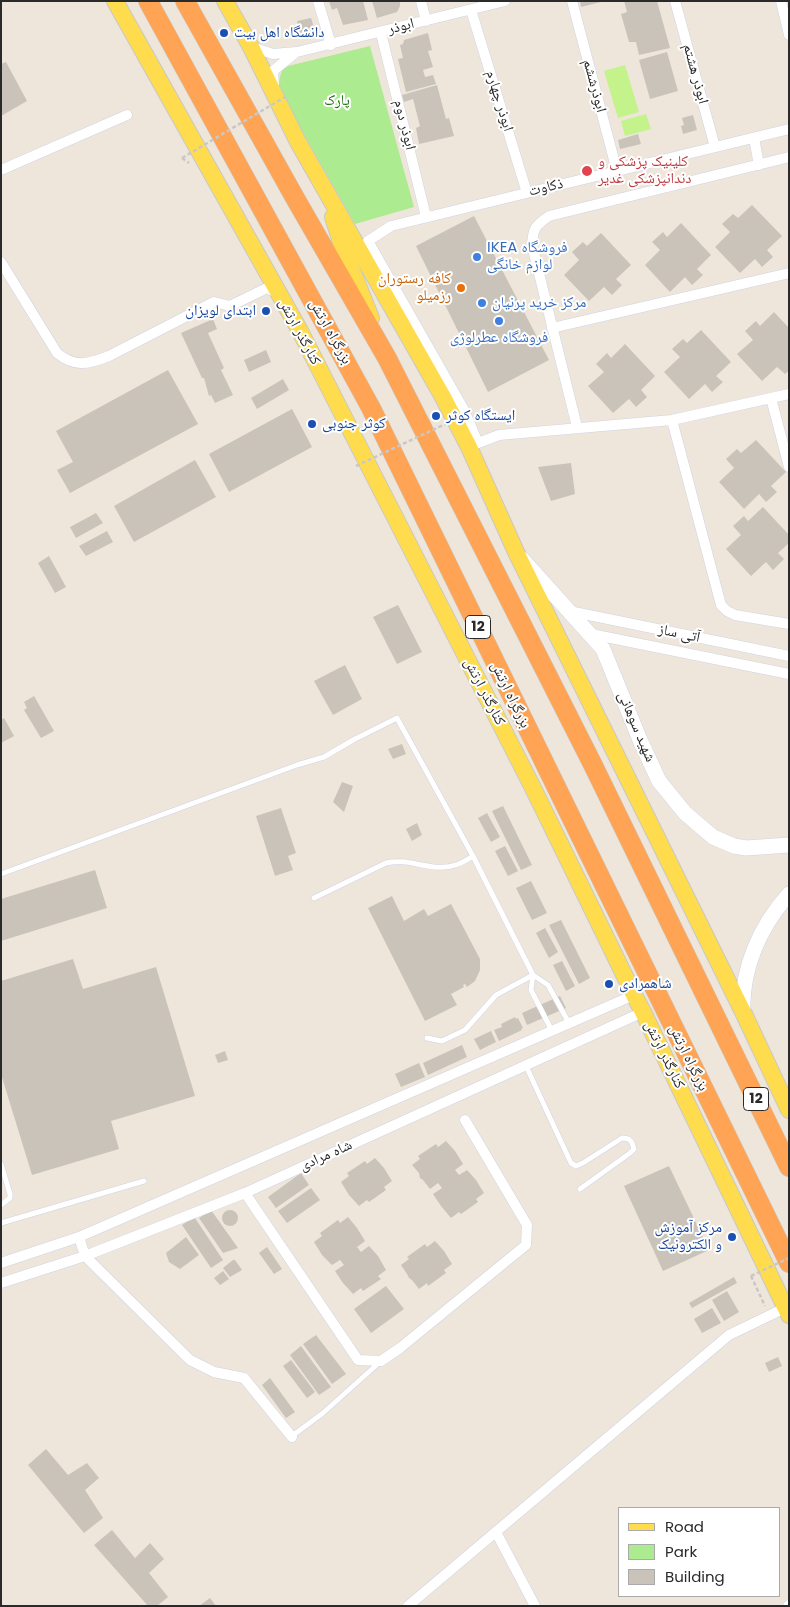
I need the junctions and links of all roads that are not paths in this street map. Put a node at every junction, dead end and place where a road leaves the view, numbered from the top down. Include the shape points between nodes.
1 (115, 1) edge
2 (148, 1) edge
3 (185, 1) edge
4 (225, 1) edge
5 (318, 1) edge
6 (421, 1) edge
7 (505, 1) edge
8 (572, 1) edge
9 (675, 1) edge
10 (781, 1) edge
11 (471, 10) junction
12 (426, 21) junction
13 (381, 33) junction
14 (789, 35) edge
15 (331, 45) junction
16 (251, 47) junction
17 (297, 52) junction
18 (281, 96) junction
19 (127, 115) dead end
20 (789, 130) edge
21 (754, 138) junction
22 (298, 142) junction
23 (715, 147) junction
24 (789, 157) edge
25 (759, 165) junction
26 (1, 170) edge
27 (617, 171) junction
28 (527, 193) junction
29 (426, 217) junction
30 (1, 262) edge
31 (789, 273) edge
32 (4, 274) edge
33 (280, 295) junction
34 (552, 328) junction
35 (387, 358) junction
36 (789, 394) edge
37 (771, 398) junction
38 (672, 420) junction
39 (577, 427) junction
40 (473, 445) junction
41 (789, 467) edge
42 (516, 552) junction
43 (569, 611) junction
44 (625, 622) junction
45 (789, 624) edge
46 (591, 634) junction
47 (622, 640) junction
48 (789, 656) edge
49 (789, 674) edge
50 (789, 845) edge
51 (473, 856) junction
52 (1, 874) edge
53 (789, 894) edge
54 (314, 898) dead end
55 (623, 926) junction
56 (533, 975) junction
57 (634, 995) junction
58 (643, 1012) junction
59 (744, 1014) junction
60 (569, 1024) junction
61 (552, 1030) junction
62 (426, 1038) dead end
63 (525, 1065) junction
64 (676, 1080) junction
65 (789, 1110) edge
66 (465, 1120) dead end
67 (1, 1164) edge
68 (789, 1167) edge
69 (144, 1181) dead end
70 (580, 1189) dead end
71 (245, 1193) junction
72 (1, 1205) edge
73 (1, 1223) edge
74 (79, 1237) junction
75 (85, 1256) junction
76 (789, 1262) edge
77 (1, 1263) edge
78 (1, 1283) edge
79 (787, 1311) edge
80 (381, 1361) junction
81 (292, 1437) joint
82 (496, 1532) junction
83 (408, 1606) edge
84 (535, 1606) edge

1 - 33 main road, کنارگذر ارتش
2 - 55 highway, بزرگراه ارتش / 12 via 371,408
3 - 35 highway, 12
4 - 16 main road
5 - 15 street
6 - 12 street
7 - 11 street, ابوذر
8 - 27 street, ابوذرششم
9 - 23 street, ابوذر هشتم
10 - 14 street
11 - 12 street, ابوذر
11 - 28 street, ابوذر چهارم
12 - 13 street, ابوذر
13 - 15 street, ابوذر
13 - 29 street, ابوذر دوم
15 - 17 street, ابوذر
16 - 17 street, ابوذر via 273,54
16 - 18 main road
17 - 18 street via 274,70
18 - 22 main road
19 - 26 street
20 - 21 street, ذکاوت
21 - 23 street, ذکاوت
21 - 25 street
22 - 35 main road via 334,220
22 - 40 main road
23 - 27 street, ذکاوت
24 - 25 street
25 - 34 street via 549,216 538,224 533,231 532,245
27 - 28 street, ذکاوت
28 - 29 street, ذکاوت
29 - 40 street, ذکاوت via 391,226 368,241 464,410
30 - 32 street
31 - 34 street
32 - 33 street via 58,353 71,362 91,363 109,356 214,302 230,306 267,288
33 - 57 main road, کنارگذر ارتش
34 - 39 street
35 - 68 highway, 12 via 593,765
36 - 37 street
37 - 38 street
37 - 41 street
38 - 39 street
38 - 45 street via 721,605 735,615
39 - 40 street via 499,435
40 - 42 main road
42 - 43 main road, شهید سوهانی
42 - 59 main road
43 - 44 street, آتی ساز
43 - 46 main road, شهید سوهانی
44 - 47 street via 618,626 617,632
44 - 48 street, آتی ساز
46 - 47 street, آتی ساز
46 - 50 main road, شهید سوهانی via 607,657 659,781 685,813 713,837 734,846
47 - 49 street, آتی ساز
51 - 52 lane via 396,718 324,757 297,764
51 - 54 lane via 456,865 440,868 396,860
51 - 56 lane
53 - 59 main road via 769,918 752,954 743,999
55 - 64 main road
55 - 76 highway, بزرگراه ارتش / 12
56 - 60 lane via 548,984
56 - 61 lane via 531,990
56 - 62 lane via 496,995 465,1030 442,1041
57 - 58 main road, کنارگذر ارتش
57 - 60 street, شاه مرادی
58 - 63 street, شاه مرادی
58 - 64 main road, کنارگذر ارتش
59 - 65 main road
60 - 61 street, شاه مرادی
61 - 74 street, شاه مرادی
63 - 70 lane via 571,1163 576,1166 583,1163 622,1138 632,1142 634,1149 630,1153
63 - 71 street, شاه مرادی
64 - 79 main road, کنارگذر ارتش
66 - 80 street via 527,1225 526,1245
67 - 72 lane via 10,1194 10,1198
69 - 73 lane
71 - 75 street, شاه مرادی
71 - 80 street via 358,1360
74 - 75 street
74 - 77 street, شاه مرادی
75 - 78 street, شاه مرادی
75 - 81 street via 190,1360 214,1372 244,1378
79 - 82 street via 729,1335
80 - 81 lane
82 - 83 street
82 - 84 street

